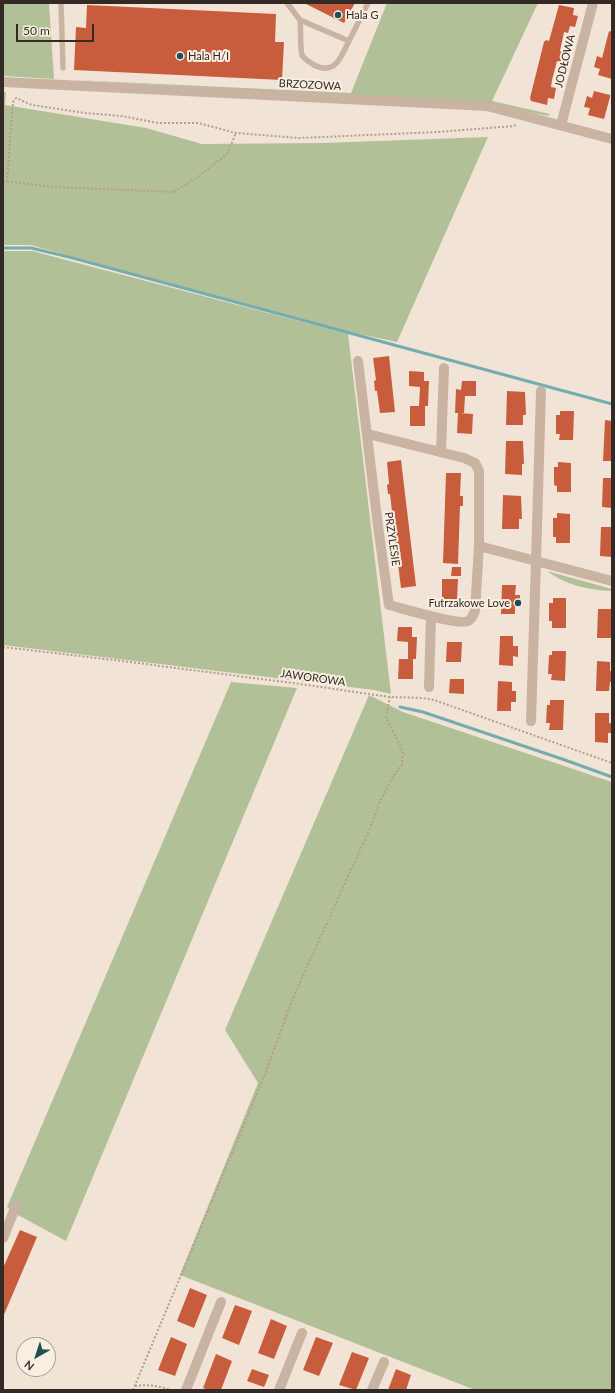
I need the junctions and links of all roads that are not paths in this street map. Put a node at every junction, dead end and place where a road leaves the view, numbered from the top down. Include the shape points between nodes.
1 (61, 3) edge
2 (287, 3) edge
3 (368, 3) edge
4 (593, 3) edge
5 (300, 20) junction
6 (349, 40) junction
7 (63, 68) dead end
8 (3, 82) edge
9 (560, 125) junction
10 (612, 138) edge
11 (358, 361) dead end
12 (444, 368) dead end
13 (541, 391) dead end
14 (368, 434) junction
15 (441, 451) junction
16 (479, 546) junction
17 (536, 561) junction
18 (612, 581) edge
19 (431, 616) junction
20 (429, 687) dead end
21 (531, 721) dead end
22 (16, 1206) dead end
23 (3, 1238) edge
24 (221, 1302) dead end
25 (302, 1333) dead end
26 (384, 1362) dead end
27 (186, 1390) edge
28 (280, 1390) edge
29 (372, 1390) edge

1 - 7 lane
2 - 5 lane
3 - 6 lane
4 - 9 street, JODŁOWA
5 - 6 lane
5 - 6 lane via 302,54 306,60 325,69 336,65
8 - 9 street, BRZOZOWA via 487,106
9 - 10 street, BRZOZOWA
11 - 14 street, PRZYLESIE
12 - 15 street
13 - 17 street
14 - 15 street, PRZYLESIE
14 - 19 street, PRZYLESIE via 389,604
15 - 16 street, PRZYLESIE via 464,458 478,467
16 - 17 street
16 - 19 street, PRZYLESIE via 475,612 472,617 468,622 462,623
17 - 18 street
17 - 21 street
19 - 20 street
22 - 23 street
24 - 27 street
25 - 28 street
26 - 29 street

